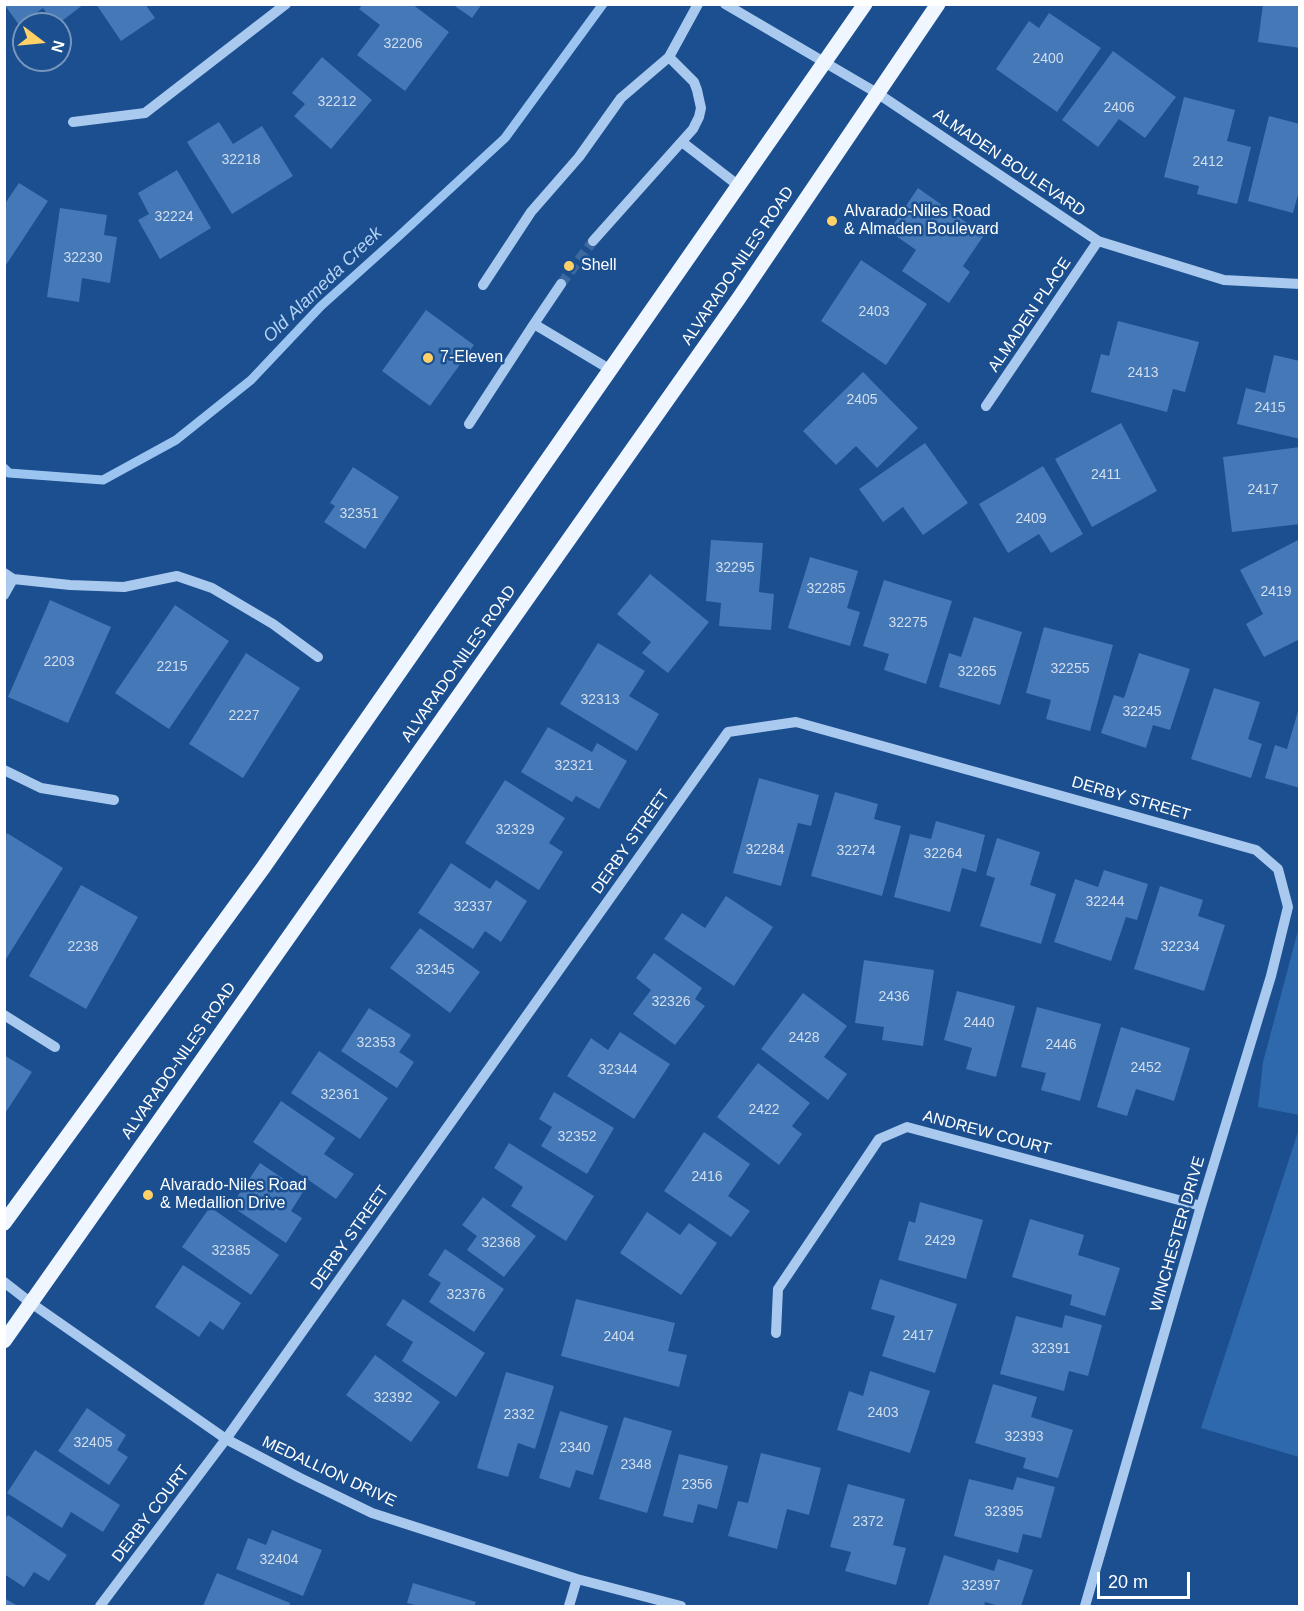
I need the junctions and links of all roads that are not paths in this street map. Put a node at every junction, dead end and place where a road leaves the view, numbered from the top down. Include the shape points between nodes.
1 (286, 4) edge
2 (698, 4) edge
3 (725, 4) edge
4 (866, 4) edge
5 (938, 4) edge
6 (669, 57) junction
7 (825, 63) junction
8 (877, 93) junction
9 (73, 122) dead end
10 (682, 142) junction
11 (739, 186) junction
12 (1098, 241) junction
13 (593, 242) tunnel mouth
14 (561, 284) tunnel mouth
15 (1299, 284) edge
16 (483, 285) dead end
17 (534, 324) junction
18 (611, 369) junction
19 (986, 406) dead end
20 (469, 424) dead end
21 (9, 576) edge
22 (4, 595) edge
23 (318, 657) dead end
24 (4, 770) edge
25 (114, 800) dead end
26 (1278, 869) joint
27 (4, 1015) edge
28 (55, 1047) dead end
29 (1201, 1206) junction
30 (4, 1223) edge
31 (4, 1282) edge
32 (31, 1303) junction
33 (776, 1333) dead end
34 (4, 1341) edge
35 (226, 1438) junction
36 (577, 1579) junction
37 (100, 1606) edge
38 (569, 1606) edge
39 (681, 1606) edge
40 (1085, 1606) edge

1 - 9 street via 145,113
2 - 6 street
3 - 7 street, ALMADEN BOULEVARD
4 - 7 main road
5 - 8 main road, ALVARADO-NILES ROAD
6 - 10 street via 694,82 700,108 693,129
6 - 16 street via 621,98 579,157 531,212
7 - 8 street, ALMADEN BOULEVARD
7 - 11 main road
8 - 12 street, ALMADEN BOULEVARD
8 - 32 main road, ALVARADO-NILES ROAD via 732,308
10 - 11 street
10 - 13 street
11 - 18 main road
12 - 15 street, ALMADEN BOULEVARD via 1224,280
12 - 19 street, ALMADEN PLACE
14 - 17 street
17 - 18 street
17 - 20 street
18 - 30 main road via 263,868
21 - 22 street
21 - 23 street via 70,585 124,587 177,576 212,588 273,624
24 - 25 street via 41,788
26 - 29 street, WINCHESTER DRIVE via 1288,906 1271,976
26 - 35 street, DERBY STREET via 1256,850 796,722 728,732
27 - 28 street
29 - 33 street, ANDREW COURT via 907,1127 879,1139 778,1289
29 - 40 street, WINCHESTER DRIVE
31 - 32 street, MEDALLION DRIVE
32 - 34 main road, ALVARADO-NILES ROAD
32 - 35 street, MEDALLION DRIVE
35 - 36 street, MEDALLION DRIVE via 372,1513
35 - 37 street, DERBY COURT
36 - 38 street
36 - 39 street, MEDALLION DRIVE

